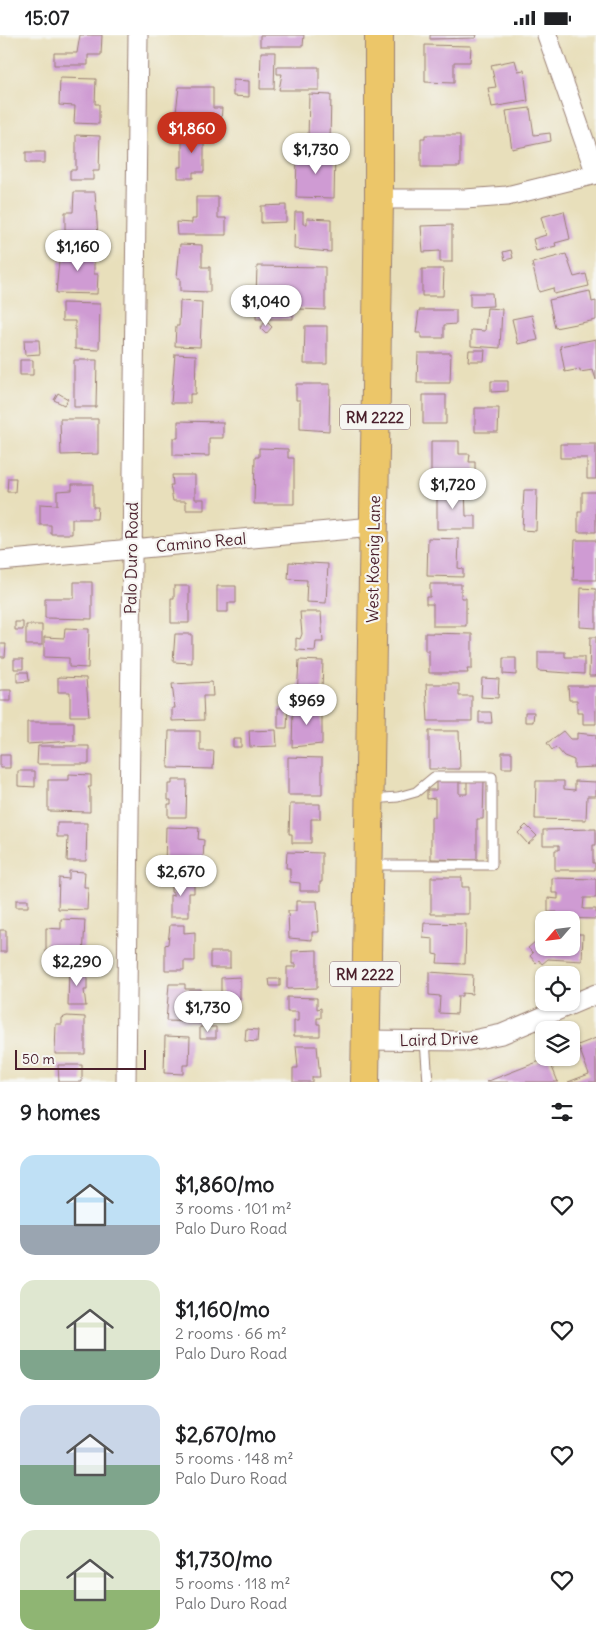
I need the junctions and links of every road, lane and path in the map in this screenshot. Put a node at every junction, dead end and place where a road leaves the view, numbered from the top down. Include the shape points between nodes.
1 (138, 35) edge
2 (379, 35) edge
3 (547, 35) edge
4 (596, 174) edge
5 (379, 199) junction
6 (373, 527) junction
7 (131, 549) junction
8 (0, 561) edge
9 (368, 799) junction
10 (367, 865) junction
11 (596, 994) edge
12 (364, 1040) junction
13 (425, 1041) junction
14 (126, 1082) edge
15 (365, 1082) edge
16 (428, 1082) edge

1 - 7 street, Palo Duro Road
2 - 5 main road, West Koenig Lane / RM 2222
3 - 4 street
4 - 5 street via 507,196
5 - 6 main road, West Koenig Lane / RM 2222
6 - 7 street, Camino Real
6 - 9 main road, West Koenig Lane / RM 2222
7 - 8 street, Camino Real
7 - 14 street, Palo Duro Road
9 - 10 main road, West Koenig Lane / RM 2222
9 - 10 lane via 416,792 434,777 492,777 492,865
10 - 12 main road, West Koenig Lane / RM 2222
11 - 13 street, Laird Drive via 502,1034 468,1041
12 - 13 street, Laird Drive
12 - 15 main road, West Koenig Lane / RM 2222
13 - 16 lane

